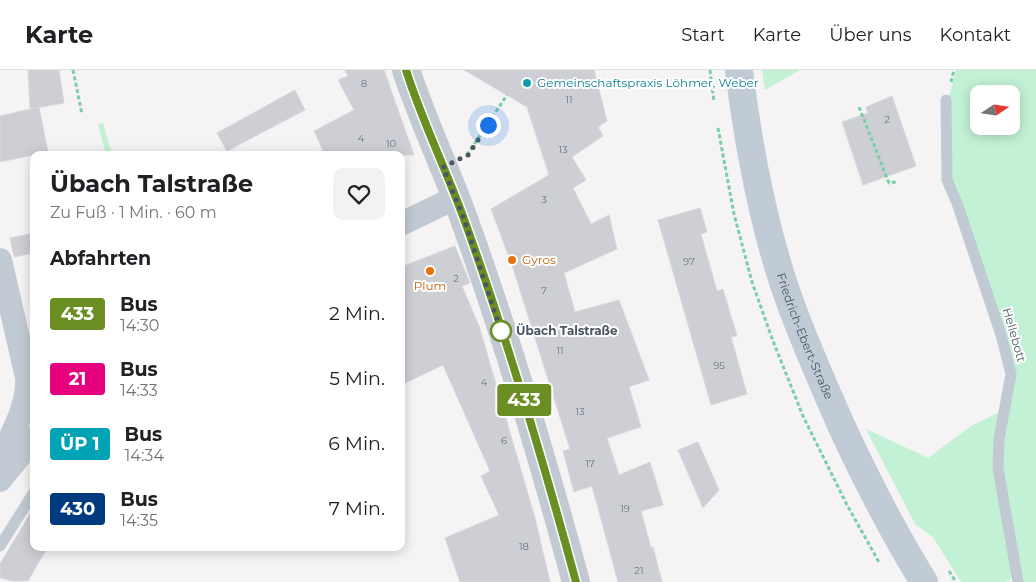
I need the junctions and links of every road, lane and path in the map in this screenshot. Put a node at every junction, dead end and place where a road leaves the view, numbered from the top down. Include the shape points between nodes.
1 (73, 70) edge
2 (406, 70) edge
3 (739, 70) edge
4 (507, 95) dead end
5 (946, 100) dead end
6 (859, 107) dead end
7 (82, 114) dead end
8 (443, 167) junction
9 (896, 182) dead end
10 (456, 198) junction
11 (405, 222) edge
12 (0, 260) edge
13 (30, 442) edge
14 (0, 474) edge
15 (30, 498) edge
16 (0, 546) edge
17 (576, 582) edge
18 (924, 582) edge
19 (1018, 582) edge

1 - 7 path
2 - 8 street
3 - 18 main road, Friedrich-Ebert-Straße via 762,208 787,292 812,360 856,457
4 - 8 path via 468,155
5 - 19 lane, Hellebott via 947,180 1001,335 1011,374 999,439 998,468
6 - 9 path via 889,183
8 - 10 street
10 - 11 street
10 - 17 street via 520,389
12 - 14 street via 28,388
13 - 14 street
15 - 16 lane

